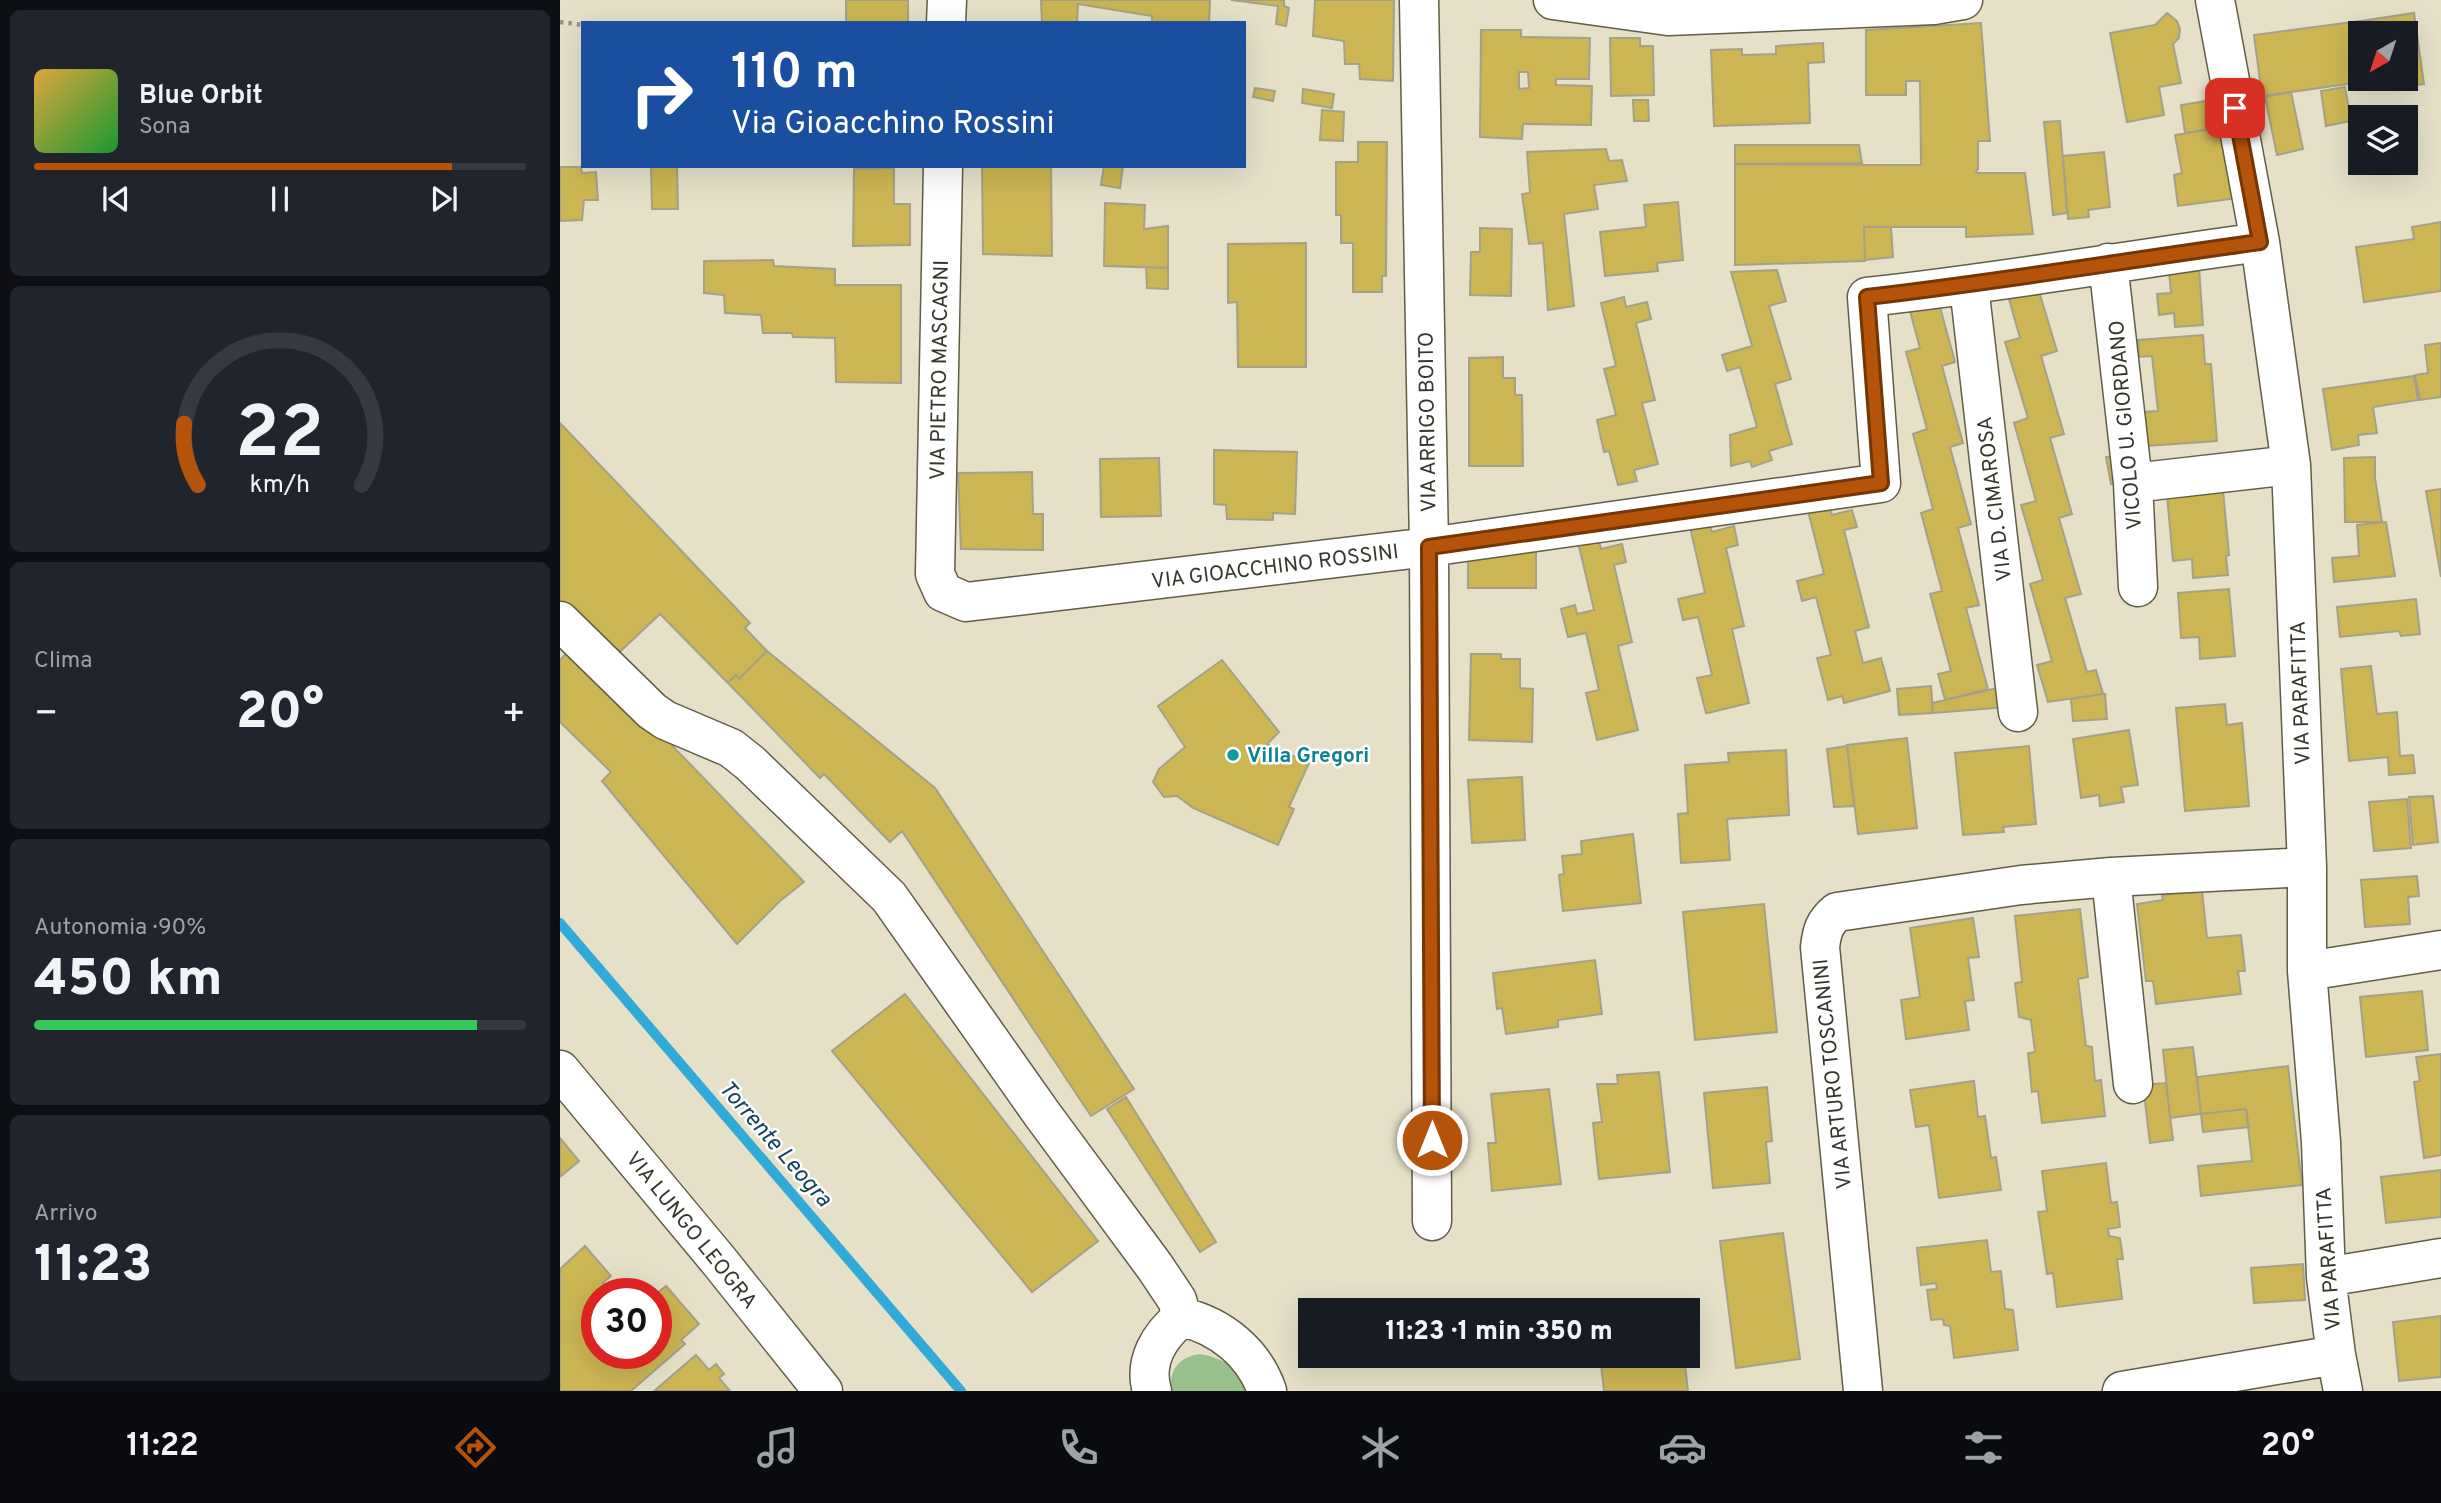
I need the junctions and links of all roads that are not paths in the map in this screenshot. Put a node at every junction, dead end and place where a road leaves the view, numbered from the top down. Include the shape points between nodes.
1 (947, 0) edge
2 (1419, 0) edge
3 (1553, 0) edge
4 (2215, 0) edge
5 (1943, 2) edge
6 (946, 21) edge
7 (943, 168) edge
8 (2260, 242) junction
9 (2108, 263) junction
10 (1969, 286) junction
11 (2291, 465) junction
12 (2133, 483) junction
13 (1429, 547) junction
14 (935, 574) joint
15 (2138, 587) dead end
16 (560, 621) edge
17 (2018, 712) dead end
18 (2307, 867) junction
19 (2111, 877) junction
20 (2441, 950) edge
21 (2307, 971) junction
22 (560, 1070) edge
23 (2133, 1084) dead end
24 (1432, 1221) dead end
25 (2441, 1258) edge
26 (2326, 1277) junction
27 (1182, 1317) junction
28 (2339, 1373) edge
29 (823, 1391) edge
30 (1152, 1391) edge
31 (1268, 1391) edge
32 (1863, 1391) edge
33 (2122, 1391) edge

1 - 6 street
2 - 13 street, VIA ARRIGO BOITO
3 - 5 street via 1668,16
4 - 8 street, VIA PARAFITTA
7 - 14 street, VIA PIETRO MASCAGNI
8 - 9 street, VIA GIOACCHINO ROSSINI
8 - 11 street, VIA PARAFITTA
9 - 10 street, VIA GIOACCHINO ROSSINI
9 - 12 street, VICOLO U. GIORDANO
10 - 13 street, VIA GIOACCHINO ROSSINI via 1867,297 1881,483
10 - 17 street, VIA D. CIMAROSA
11 - 12 street
11 - 18 street, VIA PARAFITTA
12 - 15 street, VICOLO U. GIORDANO
13 - 14 street, VIA GIOACCHINO ROSSINI via 966,602 943,592
13 - 24 street, VIA ARRIGO BOITO
16 - 27 street via 652,712 731,748 888,897 1155,1267 1177,1300
18 - 19 street, VIA ARTURO TOSCANINI
18 - 21 street, VIA PARAFITTA
19 - 23 street
19 - 32 street, VIA ARTURO TOSCANINI via 1837,912 1822,930
20 - 21 street
21 - 26 street, VIA PARAFITTA
22 - 29 street, VIA LUNGO LEOGRA
25 - 26 street
26 - 28 street, VIA PARAFITTA
27 - 30 street via 1156,1344
27 - 31 street via 1224,1334 1257,1370
28 - 33 street

